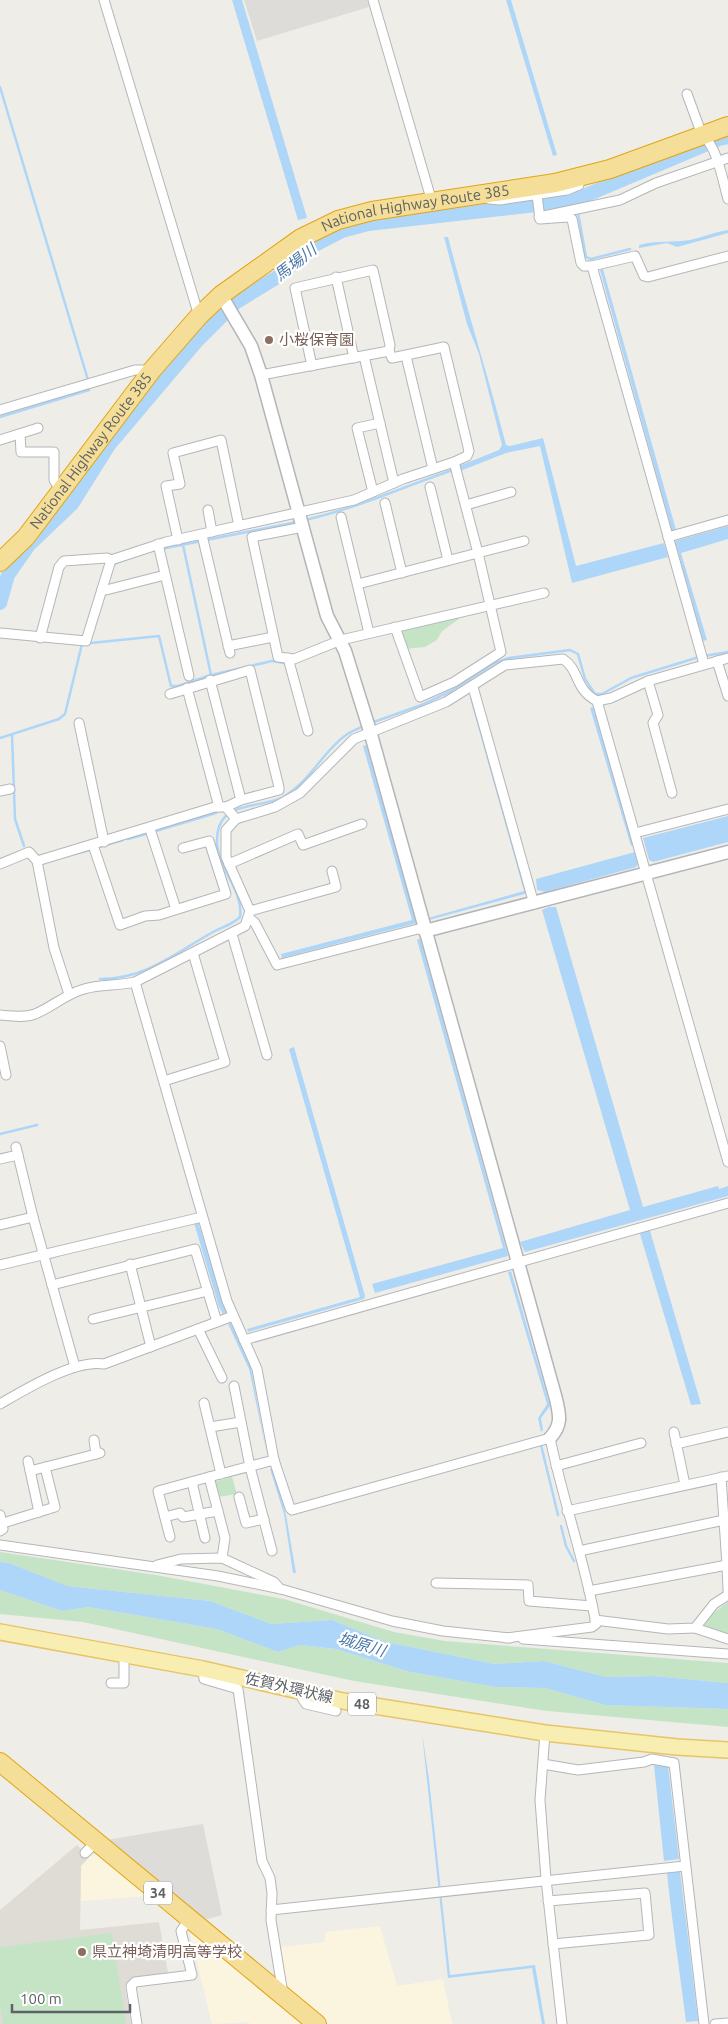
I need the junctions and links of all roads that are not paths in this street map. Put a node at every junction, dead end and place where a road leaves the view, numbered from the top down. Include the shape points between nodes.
1 (104, 0) edge
2 (373, 0) edge
3 (687, 94) dead end
4 (728, 126) edge
5 (707, 140) junction
6 (728, 158) edge
7 (718, 162) junction
8 (581, 177) junction
9 (484, 194) junction
10 (537, 195) junction
11 (728, 199) edge
12 (432, 202) junction
13 (539, 217) junction
14 (728, 256) edge
15 (592, 266) junction
16 (336, 278) junction
17 (223, 298) junction
18 (199, 316) junction
19 (389, 351) junction
20 (364, 356) junction
21 (406, 356) junction
22 (354, 358) junction
23 (312, 366) junction
24 (152, 370) junction
25 (261, 375) junction
26 (0, 410) edge
27 (380, 423) junction
28 (38, 428) dead end
29 (20, 434) junction
30 (0, 440) edge
31 (454, 462) junction
32 (432, 469) junction
33 (394, 483) junction
34 (430, 487) dead end
35 (61, 490) junction
36 (373, 492) junction
37 (511, 492) dead end
38 (385, 504) dead end
39 (466, 505) junction
40 (208, 510) dead end
41 (341, 517) dead end
42 (301, 520) junction
43 (728, 520) edge
44 (239, 526) junction
45 (212, 532) junction
46 (668, 537) junction
47 (203, 539) junction
48 (178, 540) junction
49 (524, 541) dead end
50 (159, 548) junction
51 (478, 552) junction
52 (111, 560) junction
53 (448, 560) junction
54 (2, 564) edge
55 (402, 573) junction
56 (165, 575) junction
57 (358, 584) junction
58 (102, 589) junction
59 (544, 593) dead end
60 (490, 605) junction
61 (394, 627) junction
62 (0, 633) edge
63 (369, 633) junction
64 (273, 637) junction
65 (40, 638) junction
66 (341, 640) junction
67 (288, 658) junction
68 (728, 658) edge
69 (703, 659) junction
70 (716, 661) junction
71 (189, 676) dead end
72 (210, 680) junction
73 (648, 681) junction
74 (473, 687) junction
75 (187, 688) junction
76 (170, 694) dead end
77 (728, 696) edge
78 (596, 702) junction
79 (79, 723) dead end
80 (368, 726) junction
81 (308, 731) dead end
82 (10, 789) dead end
83 (0, 791) edge
84 (672, 793) dead end
85 (283, 796) junction
86 (241, 800) junction
87 (728, 809) edge
88 (229, 811) junction
89 (362, 824) dead end
90 (150, 829) junction
91 (635, 833) junction
92 (104, 842) junction
93 (94, 845) junction
94 (183, 848) dead end
95 (728, 852) edge
96 (37, 860) junction
97 (222, 860) junction
98 (0, 864) edge
99 (332, 871) dead end
100 (647, 874) junction
101 (534, 904) junction
102 (176, 908) junction
103 (250, 915) junction
104 (425, 931) junction
105 (232, 934) junction
106 (193, 953) junction
107 (135, 982) junction
108 (69, 994) junction
109 (0, 1015) edge
110 (0, 1046) edge
111 (267, 1055) dead end
112 (6, 1075) dead end
113 (167, 1080) dead end
114 (0, 1159) edge
115 (728, 1162) edge
116 (728, 1204) edge
117 (33, 1217) junction
118 (202, 1217) junction
119 (0, 1225) edge
120 (43, 1256) junction
121 (518, 1262) junction
122 (130, 1264) junction
123 (0, 1266) edge
124 (52, 1285) junction
125 (208, 1291) junction
126 (141, 1308) junction
127 (233, 1316) junction
128 (93, 1319) dead end
129 (217, 1322) junction
130 (198, 1329) junction
131 (244, 1340) junction
132 (151, 1347) junction
133 (75, 1367) junction
134 (222, 1378) dead end
135 (234, 1386) dead end
136 (204, 1403) dead end
137 (0, 1404) edge
138 (242, 1422) junction
139 (210, 1427) junction
140 (674, 1432) dead end
141 (728, 1432) edge
142 (550, 1438) junction
143 (94, 1440) dead end
144 (641, 1443) dead end
145 (676, 1444) junction
146 (274, 1460) junction
147 (556, 1466) junction
148 (45, 1467) junction
149 (250, 1467) junction
150 (221, 1474) junction
151 (725, 1476) edge
152 (209, 1477) junction
153 (192, 1482) junction
154 (685, 1485) junction
155 (239, 1497) dead end
156 (218, 1510) junction
157 (567, 1511) junction
158 (40, 1512) junction
159 (200, 1514) junction
160 (165, 1517) junction
161 (264, 1519) junction
162 (724, 1520) junction
163 (1, 1523) edge
164 (170, 1537) dead end
165 (205, 1538) dead end
166 (0, 1544) edge
167 (272, 1551) dead end
168 (579, 1551) junction
169 (222, 1558) junction
170 (726, 1565) junction
171 (154, 1566) junction
172 (436, 1583) dead end
173 (281, 1589) junction
174 (728, 1590) edge
175 (589, 1591) junction
176 (728, 1595) edge
177 (592, 1606) junction
178 (595, 1620) junction
179 (695, 1628) junction
180 (0, 1632) edge
181 (506, 1638) junction
182 (728, 1639) edge
183 (728, 1654) edge
184 (124, 1655) junction
185 (202, 1669) junction
186 (110, 1683) dead end
187 (302, 1691) junction
188 (336, 1711) dead end
189 (545, 1733) junction
190 (728, 1750) edge
191 (0, 1762) edge
192 (543, 1764) junction
193 (677, 1866) junction
194 (546, 1879) junction
195 (548, 1901) junction
196 (271, 1910) junction
197 (189, 1918) junction
198 (553, 1944) junction
199 (284, 1996) junction
200 (728, 2023) edge
201 (137, 2024) edge
202 (316, 2024) edge
203 (562, 2024) edge
204 (704, 2024) edge
205 (715, 2024) edge

1 - 18 street
2 - 12 street
3 - 5 street
4 - 5 highway, National Highway Route 385
5 - 7 street
5 - 8 highway, National Highway Route 385
6 - 7 street
7 - 11 street
7 - 13 street via 656,183 620,200
8 - 9 highway, National Highway Route 385
8 - 10 street via 579,185 567,190
9 - 10 street via 490,200
9 - 12 highway, National Highway Route 385
10 - 13 street
12 - 17 highway, National Highway Route 385 via 338,220 301,238
13 - 15 street via 543,221 572,218 581,263
14 - 15 street via 648,277 644,276 635,256
15 - 46 street
16 - 19 street via 373,270
16 - 22 street
16 - 23 street via 295,288
17 - 18 highway, National Highway Route 385
17 - 25 street via 251,346
18 - 24 highway, National Highway Route 385
19 - 20 street
19 - 21 street via 392,358
20 - 22 street
20 - 27 street
21 - 31 street via 444,347 469,451 467,456
21 - 32 street
22 - 23 street
23 - 25 street
24 - 26 street via 135,370
24 - 35 highway, National Highway Route 385
25 - 42 street
27 - 33 street
27 - 36 street via 357,428
28 - 29 street
29 - 30 street
29 - 35 street via 21,452 54,452 54,480
31 - 32 street
31 - 39 street
32 - 33 street
33 - 36 street
34 - 53 street
35 - 54 highway, National Highway Route 385
36 - 42 street
37 - 39 street
38 - 55 street
39 - 51 street
40 - 45 street
41 - 57 street
42 - 44 street
42 - 64 street via 252,537
42 - 66 street via 327,616
43 - 46 street
44 - 45 street
44 - 48 street via 221,440 173,453 180,484 166,486
45 - 47 street
46 - 69 street
47 - 48 street
47 - 64 street via 229,649
48 - 50 street
49 - 51 street
50 - 52 street
50 - 56 street
51 - 53 street
51 - 60 street
52 - 58 street
52 - 65 street via 64,561 59,567
53 - 55 street
55 - 57 street
56 - 58 street
56 - 71 street
57 - 63 street
58 - 65 street via 86,641
59 - 60 street
60 - 61 street
60 - 61 street via 500,652 454,682 420,698
61 - 63 street
62 - 65 street
63 - 66 street
64 - 67 street via 278,657
66 - 67 street via 306,655
66 - 80 street
67 - 81 street
68 - 70 street
69 - 70 street
69 - 73 street
70 - 77 street
72 - 75 street
72 - 85 street via 250,670
72 - 86 street
73 - 78 street
73 - 84 street via 658,715 652,723
74 - 78 street via 505,665 563,658 572,668 580,688
74 - 80 street via 418,715
74 - 101 street
75 - 76 street
75 - 88 street
78 - 91 street
79 - 92 street
80 - 85 street via 318,776
80 - 104 street
82 - 83 street
85 - 86 street
85 - 88 street
86 - 88 street
87 - 91 street
88 - 90 street
88 - 97 street
89 - 97 street via 303,845 298,834
90 - 92 street
90 - 102 street
91 - 100 street
92 - 93 street
93 - 96 street
93 - 102 street via 120,925
94 - 97 street via 209,841
95 - 100 street
96 - 98 street via 30,852
96 - 108 street via 54,948
97 - 102 street via 226,894
97 - 103 street
99 - 103 street via 336,886
100 - 101 street
100 - 115 street
101 - 104 street
103 - 104 street via 277,965 418,929
103 - 105 street via 245,926
104 - 121 street
105 - 106 street
105 - 111 street
106 - 107 street
106 - 113 street via 225,1062
107 - 108 street via 86,988
107 - 118 street
108 - 109 street via 36,1014
110 - 112 street
114 - 117 street via 17,1151
116 - 121 street
117 - 119 street
117 - 120 street
118 - 120 street
118 - 127 street
120 - 123 street
120 - 124 street
121 - 131 street
121 - 142 street via 560,1420
122 - 124 street
122 - 125 street via 195,1248
122 - 126 street
124 - 133 street
125 - 126 street
125 - 129 street
126 - 128 street
126 - 132 street
127 - 129 street
127 - 131 street
129 - 130 street
130 - 132 street
130 - 134 street
131 - 146 street via 257,1370
132 - 133 street via 104,1364 94,1362
133 - 137 street
135 - 138 street
136 - 139 street
138 - 139 street
138 - 149 street
139 - 150 street
140 - 145 street
141 - 145 street
142 - 146 street via 292,1510
142 - 147 street
143 - 148 street via 98,1453
144 - 147 street
145 - 154 street
146 - 149 street
147 - 157 street
148 - 158 street via 55,1508
148 - 158 street via 29,1466
149 - 150 street
149 - 161 street
150 - 152 street
151 - 154 street
151 - 162 street
152 - 153 street
152 - 156 street
153 - 159 street
153 - 160 street via 158,1491
154 - 157 street
155 - 161 street via 246,1523
156 - 159 street
156 - 169 street via 225,1538
157 - 168 street
158 - 163 street
159 - 160 street via 183,1517 180,1513
159 - 165 street
160 - 164 street
161 - 167 street
162 - 168 street
162 - 170 street
166 - 171 street
168 - 175 street
169 - 171 street via 180,1559
169 - 173 street via 274,1582
170 - 174 street
170 - 175 street
171 - 173 street
172 - 177 street via 528,1585 528,1601
173 - 181 street via 392,1621
175 - 177 street
176 - 179 street via 714,1604
177 - 178 street
178 - 179 street via 668,1629
178 - 181 street via 592,1628
179 - 182 street
180 - 184 main road, 佐賀外環状線 / 48 via 30,1643
181 - 183 street
184 - 185 main road, 佐賀外環状線 / 48
184 - 186 street via 124,1683
185 - 187 main road, 佐賀外環状線 / 48
185 - 196 street via 204,1679 238,1689 262,1861 270,1878
187 - 188 street via 306,1704
187 - 189 main road, 佐賀外環状線 / 48
189 - 190 main road, 佐賀外環状線 / 48
189 - 192 street
191 - 197 highway, 34 via 90,1848
192 - 193 street via 578,1770 652,1759 674,1763
192 - 194 street via 540,1800
193 - 194 street
193 - 204 street
194 - 195 street
194 - 196 street
195 - 198 street
195 - 198 street via 646,1893 649,1935
196 - 199 street
197 - 199 highway, 34
197 - 201 street via 181,1931 192,1974 135,1982 131,1986
198 - 203 street
199 - 202 highway, 34
200 - 205 street

